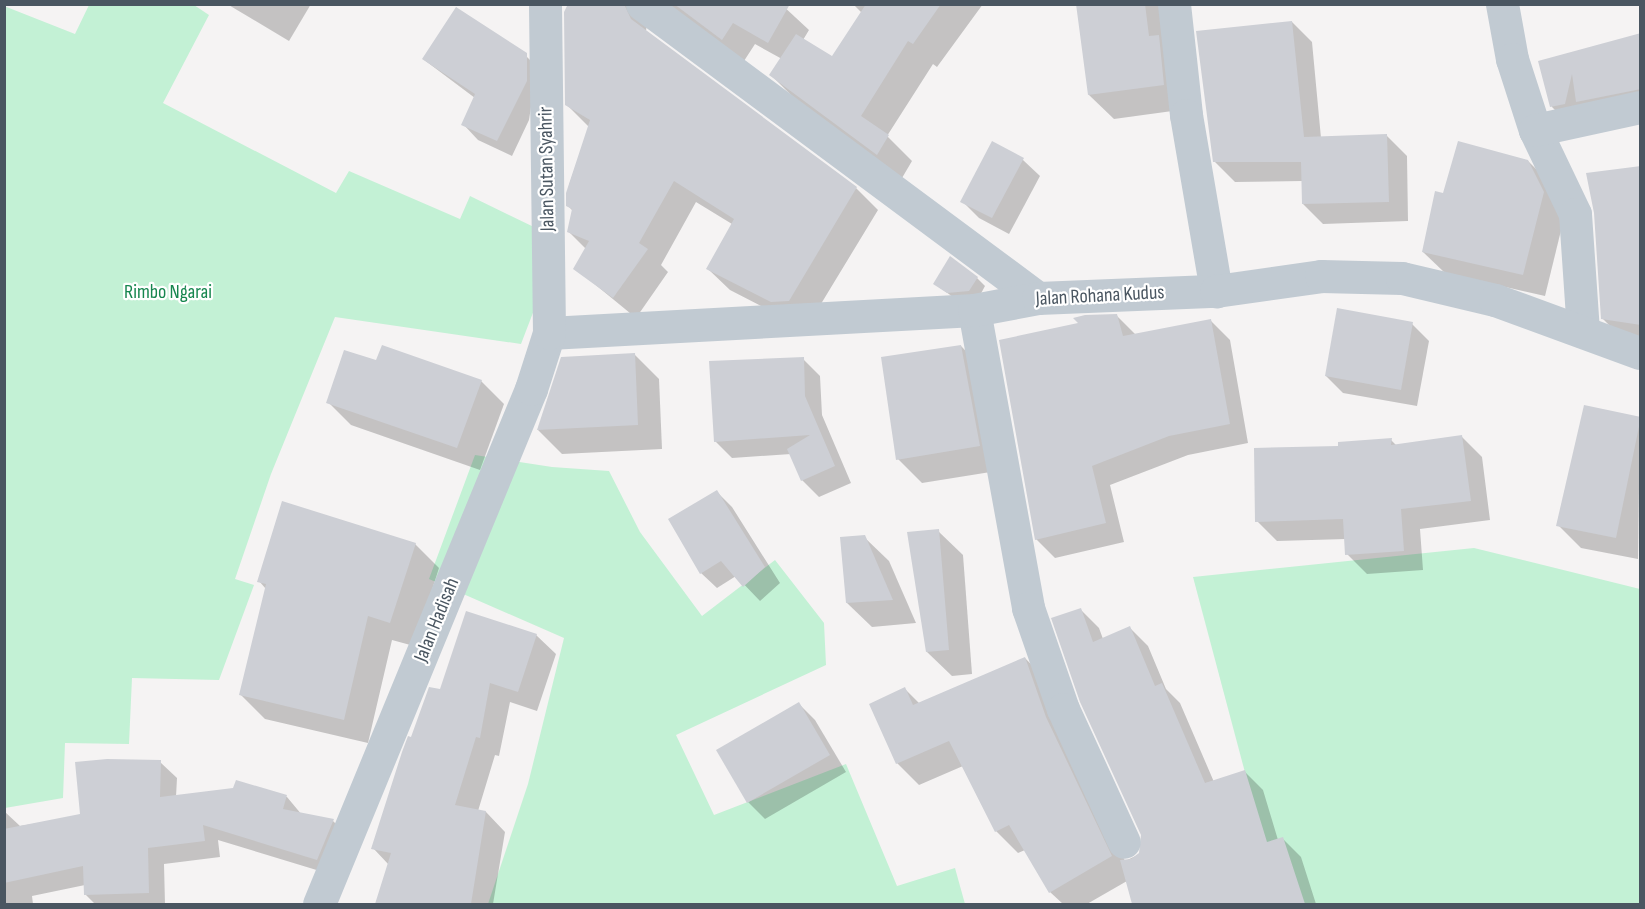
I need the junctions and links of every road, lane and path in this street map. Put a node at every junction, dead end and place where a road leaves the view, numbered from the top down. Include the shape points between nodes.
1 (545, 4) edge
2 (642, 4) edge
3 (1174, 4) edge
4 (1502, 4) edge
5 (1641, 106) edge
6 (1535, 130) junction
7 (1216, 291) junction
8 (1038, 298) junction
9 (974, 310) junction
10 (1583, 332) junction
11 (549, 333) junction
12 (1641, 353) edge
13 (1124, 842) dead end
14 (320, 904) edge

1 - 11 street, Jalan Sutan Syahrir
2 - 8 street
3 - 7 street via 1186,114
4 - 6 street via 1512,59
5 - 6 street
6 - 10 street via 1575,214
7 - 8 street, Jalan Rohana Kudus
7 - 10 street, Jalan Rohana Kudus via 1321,276 1402,278 1495,300
8 - 9 street, Jalan Rohana Kudus
9 - 11 street, Jalan Rohana Kudus
9 - 13 street via 1028,608 1063,709
10 - 12 street, Jalan Rohana Kudus
11 - 14 street, Jalan Hadisah via 531,389

